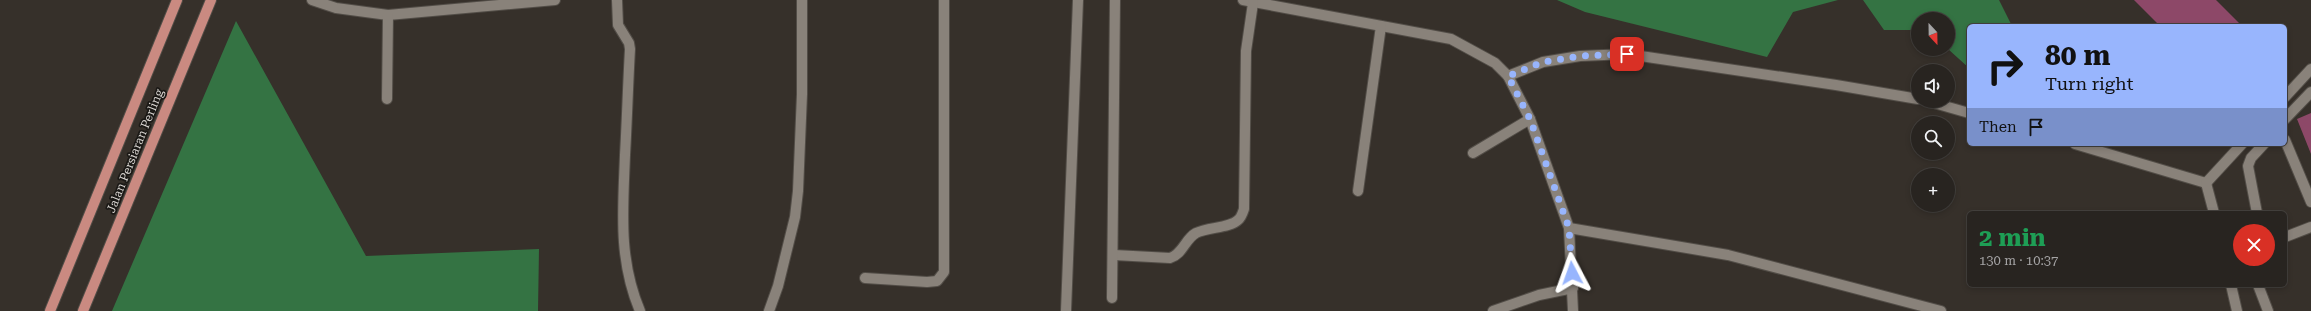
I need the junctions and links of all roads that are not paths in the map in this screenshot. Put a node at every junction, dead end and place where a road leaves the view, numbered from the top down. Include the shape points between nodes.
1 (177, 0) edge
2 (211, 0) edge
3 (312, 0) edge
4 (555, 0) edge
5 (617, 0) edge
6 (802, 0) edge
7 (944, 0) edge
8 (1078, 0) edge
9 (1115, 0) edge
10 (1242, 0) edge
11 (1253, 3) junction
12 (388, 15) junction
13 (1381, 26) junction
14 (2311, 69) edge
15 (1508, 76) junction
16 (2311, 92) edge
17 (2287, 95) edge
18 (1911, 98) edge
19 (387, 99) dead end
20 (1952, 108) edge
21 (1967, 112) edge
22 (2287, 117) edge
23 (1530, 119) junction
24 (2287, 145) edge
25 (2081, 146) edge
26 (2240, 146) edge
27 (2262, 146) edge
28 (1473, 152) dead end
29 (2206, 183) junction
30 (1358, 190) dead end
31 (2311, 202) edge
32 (2213, 211) edge
33 (2257, 211) edge
34 (2311, 227) edge
35 (1569, 228) junction
36 (2287, 237) edge
37 (1114, 255) junction
38 (865, 278) dead end
39 (2231, 287) edge
40 (2259, 287) edge
41 (1573, 288) junction
42 (1112, 298) dead end
43 (50, 311) edge
44 (83, 311) edge
45 (640, 311) edge
46 (769, 311) edge
47 (1066, 311) edge
48 (1493, 311) edge
49 (1573, 311) edge
50 (1940, 311) edge
51 (2237, 311) edge
52 (2268, 311) edge

1 - 43 main road, Jalan Persiaran Perling
2 - 44 main road, Jalan Persiaran Perling
3 - 12 street via 336,8
4 - 12 street
5 - 45 street via 618,24 630,48 623,204 624,260 630,287
6 - 46 street via 798,191 795,217 778,286
7 - 38 street via 944,272 937,280 927,282
8 - 47 street
9 - 37 street
10 - 11 street
11 - 13 street
11 - 37 street via 1246,51 1244,209 1239,220 1190,236 1177,256 1170,258
12 - 19 street
13 - 15 street via 1451,39 1495,63
13 - 30 street
14 - 17 street
15 - 18 street via 1543,62 1580,56 1627,54
15 - 23 street
16 - 22 street
20 - 21 street
23 - 28 street
23 - 35 street
24 - 31 street
25 - 29 street
26 - 29 street
27 - 33 street via 2251,158 2248,166
29 - 32 street
34 - 36 street
35 - 41 street
35 - 50 street via 1728,255
37 - 42 street
39 - 51 street
40 - 52 street
41 - 48 street via 1539,295
41 - 49 street

